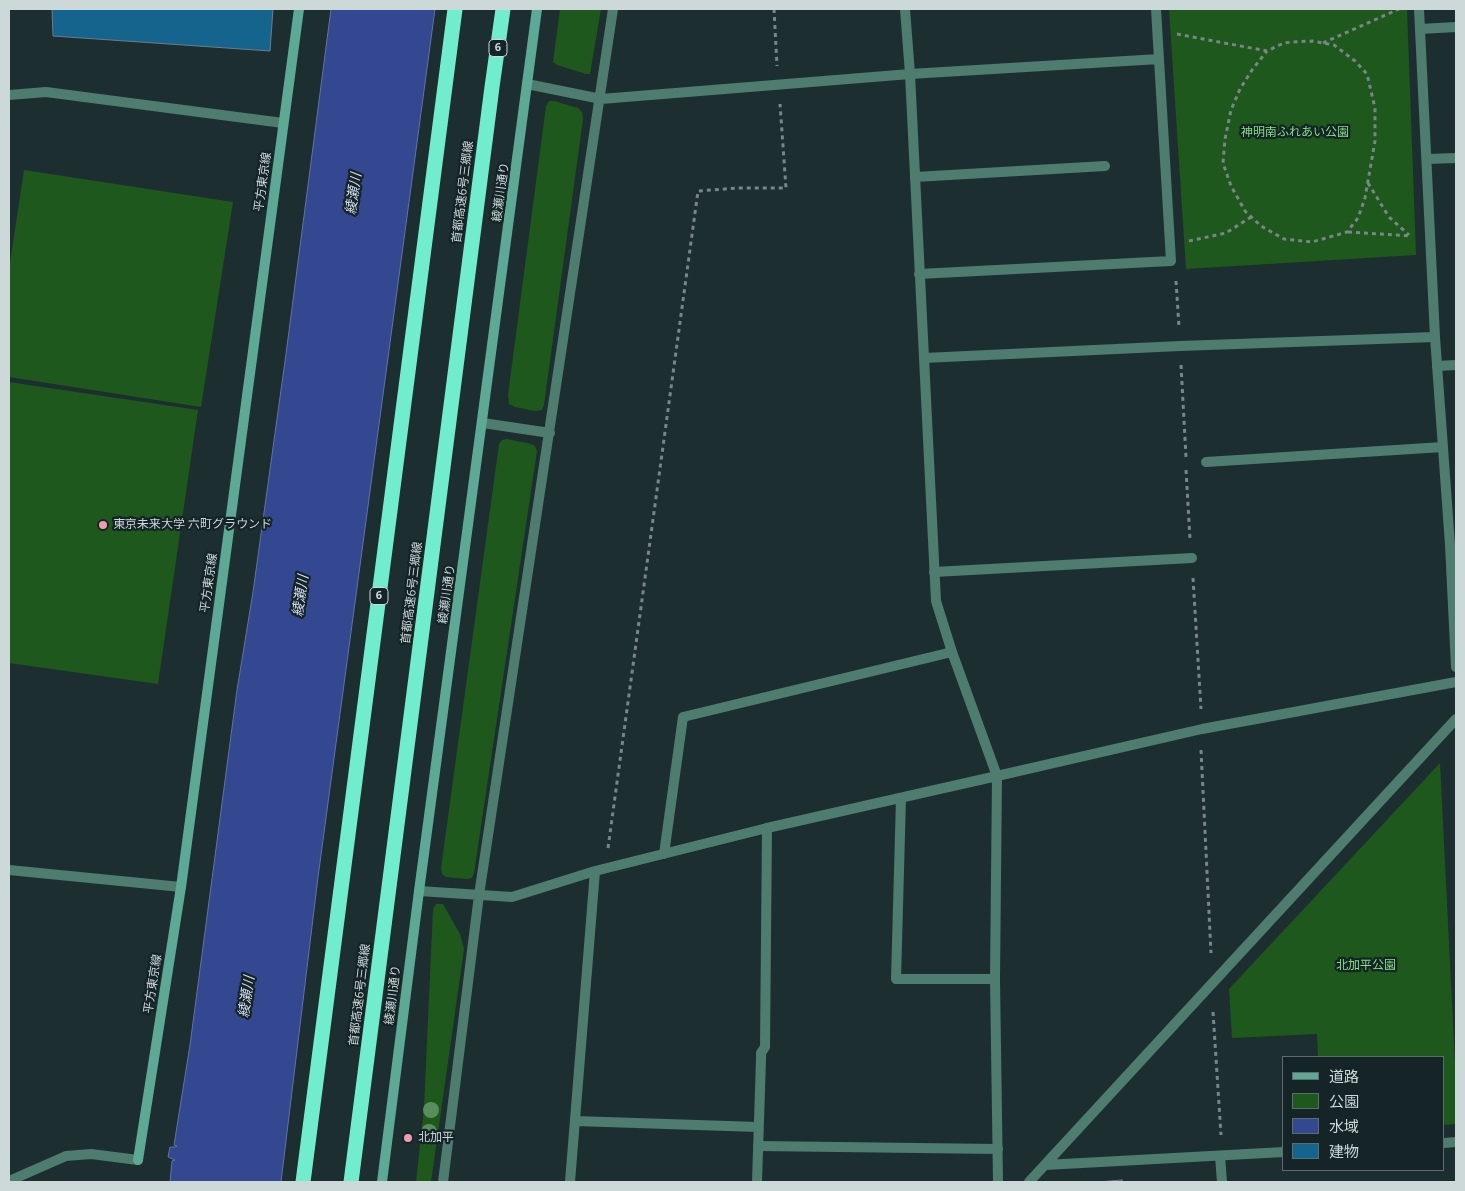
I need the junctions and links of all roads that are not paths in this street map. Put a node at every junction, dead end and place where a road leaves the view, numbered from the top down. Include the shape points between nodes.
1 (299, 9) edge
2 (455, 9) edge
3 (503, 9) edge
4 (537, 9) edge
5 (613, 9) edge
6 (905, 9) edge
7 (1156, 9) edge
8 (1419, 9) edge
9 (1456, 27) edge
10 (1420, 29) junction
11 (1159, 59) junction
12 (910, 74) junction
13 (528, 84) junction
14 (9, 95) edge
15 (601, 99) junction
16 (283, 123) junction
17 (1456, 158) edge
18 (1427, 159) junction
19 (1106, 166) dead end
20 (915, 177) junction
21 (919, 274) junction
22 (1435, 337) junction
23 (924, 358) junction
24 (1456, 365) edge
25 (1437, 366) junction
26 (483, 423) junction
27 (550, 433) junction
28 (1443, 447) junction
29 (1206, 462) dead end
30 (1453, 545) edge
31 (1192, 558) dead end
32 (934, 572) junction
33 (952, 652) junction
34 (1456, 668) edge
35 (1456, 682) edge
36 (1456, 718) edge
37 (997, 776) junction
38 (901, 798) junction
39 (767, 828) junction
40 (664, 854) junction
41 (600, 869) junction
42 (9, 870) edge
43 (181, 887) junction
44 (419, 891) junction
45 (479, 895) junction
46 (995, 979) junction
47 (575, 1122) junction
48 (758, 1127) junction
49 (758, 1146) junction
50 (998, 1149) junction
51 (1282, 1152) edge
52 (1220, 1156) junction
53 (1045, 1165) junction
54 (9, 1181) edge
55 (304, 1182) edge
56 (352, 1182) edge
57 (382, 1182) edge
58 (443, 1182) edge
59 (570, 1182) edge
60 (757, 1182) edge
61 (998, 1182) edge
62 (1029, 1182) edge
63 (1222, 1182) edge

1 - 16 street, 平方東京線
2 - 55 highway, 6
3 - 56 highway, 首都高速6号三郷線 / 6
4 - 13 street, 綾瀬川通り
5 - 15 street
6 - 12 street
7 - 11 street
8 - 10 street
9 - 10 street
10 - 18 street
11 - 12 street
11 - 21 street via 1171,262
12 - 15 street
12 - 20 street
13 - 15 street
13 - 26 street, 綾瀬川通り
14 - 16 street via 46,92
15 - 27 street
16 - 43 street, 平方東京線
17 - 18 street
18 - 22 street
19 - 20 street
20 - 21 street
21 - 23 street
22 - 23 street
22 - 25 street
23 - 32 street
24 - 25 street
25 - 28 street
26 - 27 street
26 - 44 street, 綾瀬川通り
27 - 45 street
28 - 29 street
28 - 30 street
30 - 34 street
31 - 32 street
32 - 33 street via 936,601
33 - 37 street
33 - 40 street via 683,717
35 - 37 street via 1202,730
36 - 53 street
37 - 38 street
37 - 46 street
38 - 39 street
38 - 46 street via 896,979
39 - 40 street
39 - 48 street via 765,1047 761,1053
40 - 41 street
41 - 45 street via 512,897
41 - 47 street
42 - 43 street
43 - 54 street, 平方東京線 via 138,1160 92,1154 66,1156
44 - 45 street
44 - 57 street, 綾瀬川通り
45 - 58 street
46 - 50 street
47 - 48 street
47 - 59 street
48 - 49 street
49 - 50 street
49 - 60 street
50 - 61 street
51 - 52 street
52 - 53 street
52 - 63 street
53 - 62 street

